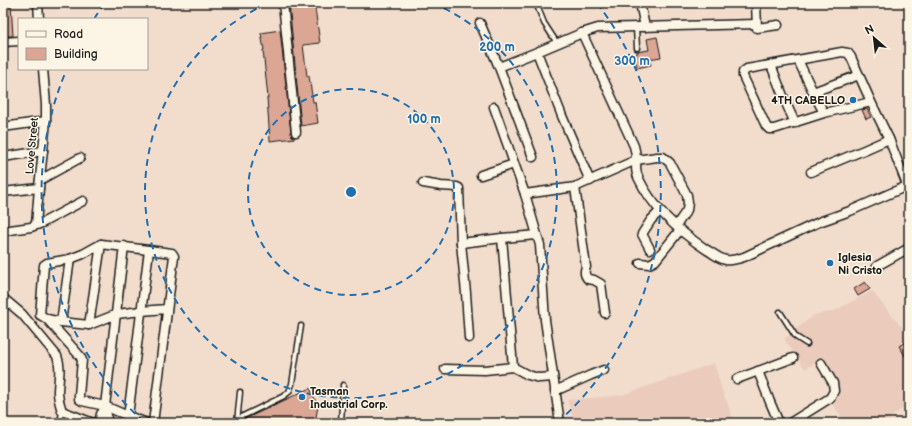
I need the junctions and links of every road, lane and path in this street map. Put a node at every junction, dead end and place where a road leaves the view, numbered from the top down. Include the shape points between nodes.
1 (38, 3) edge
2 (283, 3) edge
3 (536, 3) edge
4 (640, 3) edge
5 (756, 3) edge
6 (39, 18) edge
7 (480, 23) dead end
8 (756, 24) junction
9 (778, 25) dead end
10 (636, 27) junction
11 (645, 27) junction
12 (582, 33) junction
13 (18, 41) edge
14 (3, 42) edge
15 (558, 43) junction
16 (637, 48) dead end
17 (536, 52) junction
18 (798, 60) junction
19 (771, 65) junction
20 (498, 67) junction
21 (43, 70) edge
22 (859, 75) junction
23 (813, 92) junction
24 (871, 102) junction
25 (494, 108) dead end
26 (824, 112) junction
27 (46, 121) junction
28 (795, 123) junction
29 (3, 127) edge
30 (296, 132) dead end
31 (889, 139) junction
32 (43, 151) junction
33 (3, 157) edge
34 (533, 157) dead end
35 (80, 158) dead end
36 (636, 160) junction
37 (514, 164) junction
38 (811, 172) dead end
39 (481, 175) dead end
40 (590, 181) junction
41 (423, 183) dead end
42 (40, 184) junction
43 (575, 187) junction
44 (908, 189) edge
45 (3, 192) edge
46 (525, 194) junction
47 (83, 201) dead end
48 (660, 211) junction
49 (36, 225) junction
50 (678, 228) junction
51 (3, 231) edge
52 (537, 235) junction
53 (502, 238) junction
54 (460, 243) junction
55 (101, 244) junction
56 (124, 246) junction
57 (909, 248) edge
58 (650, 249) dead end
59 (149, 250) junction
60 (70, 259) junction
61 (640, 263) dead end
62 (877, 266) dead end
63 (3, 298) edge
64 (168, 309) junction
65 (141, 310) junction
66 (780, 312) dead end
67 (605, 313) dead end
68 (116, 314) junction
69 (43, 317) junction
70 (61, 322) junction
71 (89, 325) junction
72 (301, 326) dead end
73 (469, 338) dead end
74 (807, 344) dead end
75 (793, 358) dead end
76 (821, 363) dead end
77 (513, 368) junction
78 (445, 369) dead end
79 (604, 370) dead end
80 (758, 371) junction
81 (553, 377) junction
82 (737, 379) dead end
83 (343, 385) dead end
84 (555, 391) junction
85 (240, 392) dead end
86 (105, 408) junction
87 (62, 411) junction
88 (128, 416) junction
89 (237, 421) edge
90 (60, 423) edge
91 (93, 423) edge
92 (99, 423) edge
93 (106, 423) edge
94 (147, 423) edge
95 (153, 423) edge
96 (341, 423) edge
97 (560, 423) edge
98 (779, 423) edge
99 (790, 423) edge

1 - 6 street
2 - 30 street
3 - 15 lane via 544,24
4 - 11 street
5 - 8 street
7 - 20 street
8 - 9 street via 757,28
8 - 11 street
10 - 11 street
10 - 12 street via 598,28
10 - 16 lane
12 - 15 street
12 - 36 street via 634,146
13 - 14 street
15 - 17 street
17 - 20 street
17 - 40 street
18 - 19 street
18 - 22 street via 848,53
18 - 23 street
19 - 28 street
19 - 28 street via 747,69 743,76 769,129
20 - 34 street
21 - 27 street, Love Street
22 - 23 street
22 - 24 street
23 - 26 street
24 - 26 street
24 - 31 street
25 - 37 street
26 - 28 street
27 - 29 street
27 - 32 street, Love Street
31 - 38 street
31 - 44 street
32 - 33 street
32 - 42 street, Love Street
35 - 42 street
36 - 40 street
36 - 48 street via 638,178
36 - 50 street via 663,157 670,163 688,203
37 - 39 street
37 - 46 street
40 - 43 street
41 - 54 street via 459,188
42 - 45 street
42 - 49 street, Love Street
43 - 46 street
43 - 67 street via 585,276 588,280 601,284
44 - 50 street via 820,222 735,260 719,258
46 - 52 street
47 - 49 street
48 - 50 street
48 - 58 street via 642,234
49 - 51 street
50 - 61 street via 655,261 650,264
52 - 53 street
52 - 81 street
53 - 54 street
53 - 77 street
54 - 73 street
55 - 56 street
55 - 60 street
55 - 71 street
56 - 59 street
56 - 68 street
57 - 62 street
59 - 64 street via 172,252 174,256
59 - 65 street
60 - 69 street via 44,265
60 - 70 street
63 - 87 street via 22,314 57,356 60,364 58,398
64 - 65 street
64 - 95 street
65 - 68 street
65 - 88 street
66 - 74 lane via 796,337
68 - 71 street
68 - 86 street
69 - 70 street
69 - 86 street via 82,360 80,399
70 - 71 street
72 - 89 lane via 289,392
75 - 80 street
76 - 99 street via 833,383 834,391 830,398
77 - 78 street
77 - 81 street via 539,378
79 - 84 street
80 - 82 street
80 - 98 street
81 - 84 street
83 - 96 lane
84 - 97 street
85 - 89 lane
86 - 88 street
86 - 92 street via 100,414
86 - 93 street
87 - 90 lane
87 - 91 street
88 - 94 street

